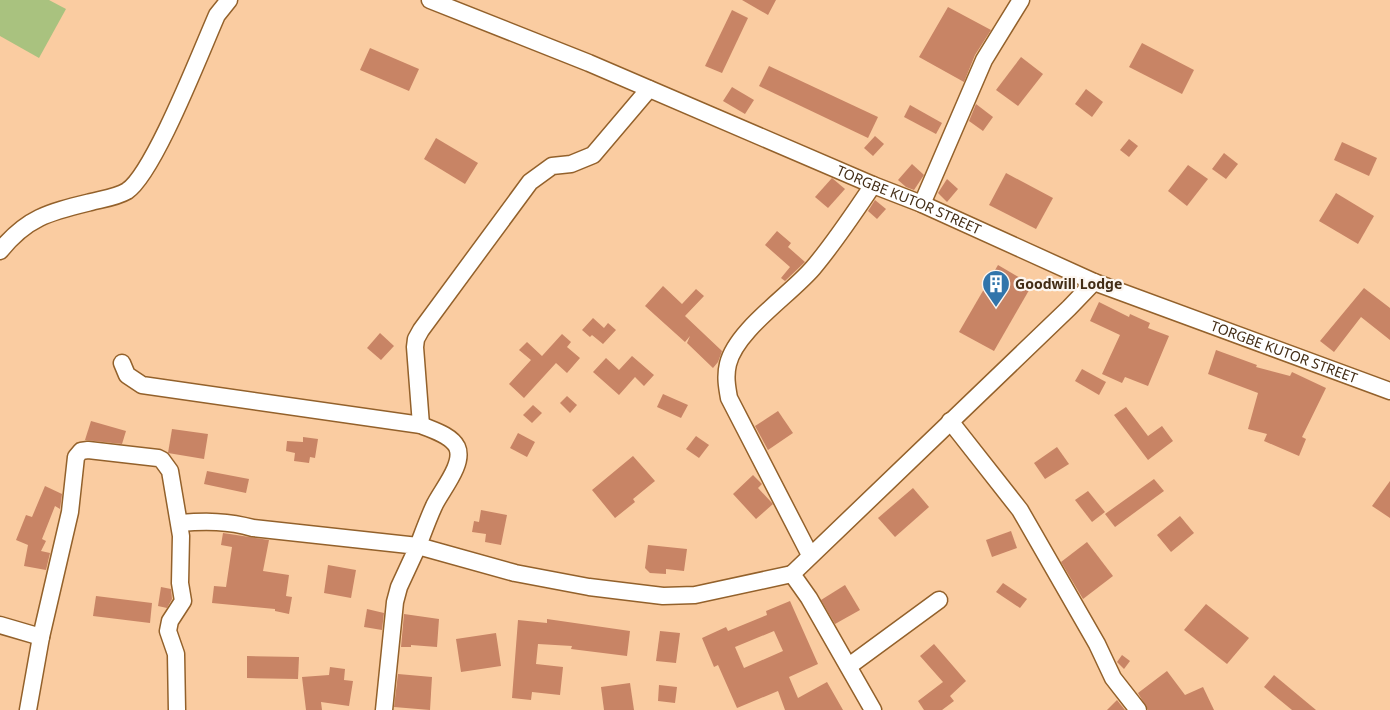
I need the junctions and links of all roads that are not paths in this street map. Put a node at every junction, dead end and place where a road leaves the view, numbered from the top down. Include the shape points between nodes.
1 (229, 0) edge
2 (430, 0) edge
3 (1021, 0) edge
4 (649, 89) junction
5 (873, 185) junction
6 (922, 204) junction
7 (0, 251) edge
8 (1094, 282) junction
9 (122, 363) dead end
10 (1390, 391) edge
11 (950, 421) junction
12 (421, 425) junction
13 (180, 523) junction
14 (418, 546) junction
15 (810, 556) junction
16 (792, 574) junction
17 (939, 600) dead end
18 (0, 625) edge
19 (41, 637) junction
20 (849, 666) junction
21 (28, 710) edge
22 (177, 710) edge
23 (384, 710) edge
24 (872, 710) edge
25 (1138, 710) edge

1 - 7 street via 216,16 152,158 135,184 126,192 110,198 60,209 34,220 14,233
2 - 4 street, TORGBE KUTOR STREET
3 - 6 street via 984,60
4 - 5 street, TORGBE KUTOR STREET
4 - 12 street via 593,155 571,164 552,166 530,182 422,330 416,339
5 - 6 street, TORGBE KUTOR STREET
5 - 15 street via 812,270 753,326 728,363 729,398
6 - 8 street, TORGBE KUTOR STREET
8 - 10 street, TORGBE KUTOR STREET
8 - 11 street
9 - 12 street via 127,375 142,385
11 - 15 street
11 - 25 street via 1020,510 1113,678
12 - 14 street via 446,436 456,447 458,458
13 - 14 street via 212,520 253,528
13 - 19 street via 170,471 162,460 88,450 78,453 70,512
13 - 22 street via 183,601 170,621 168,631 176,654
14 - 16 street via 515,573 589,587 664,596 695,595
14 - 23 street via 395,602
15 - 16 street
16 - 20 street
17 - 20 street
18 - 19 street
19 - 21 street
20 - 24 street

